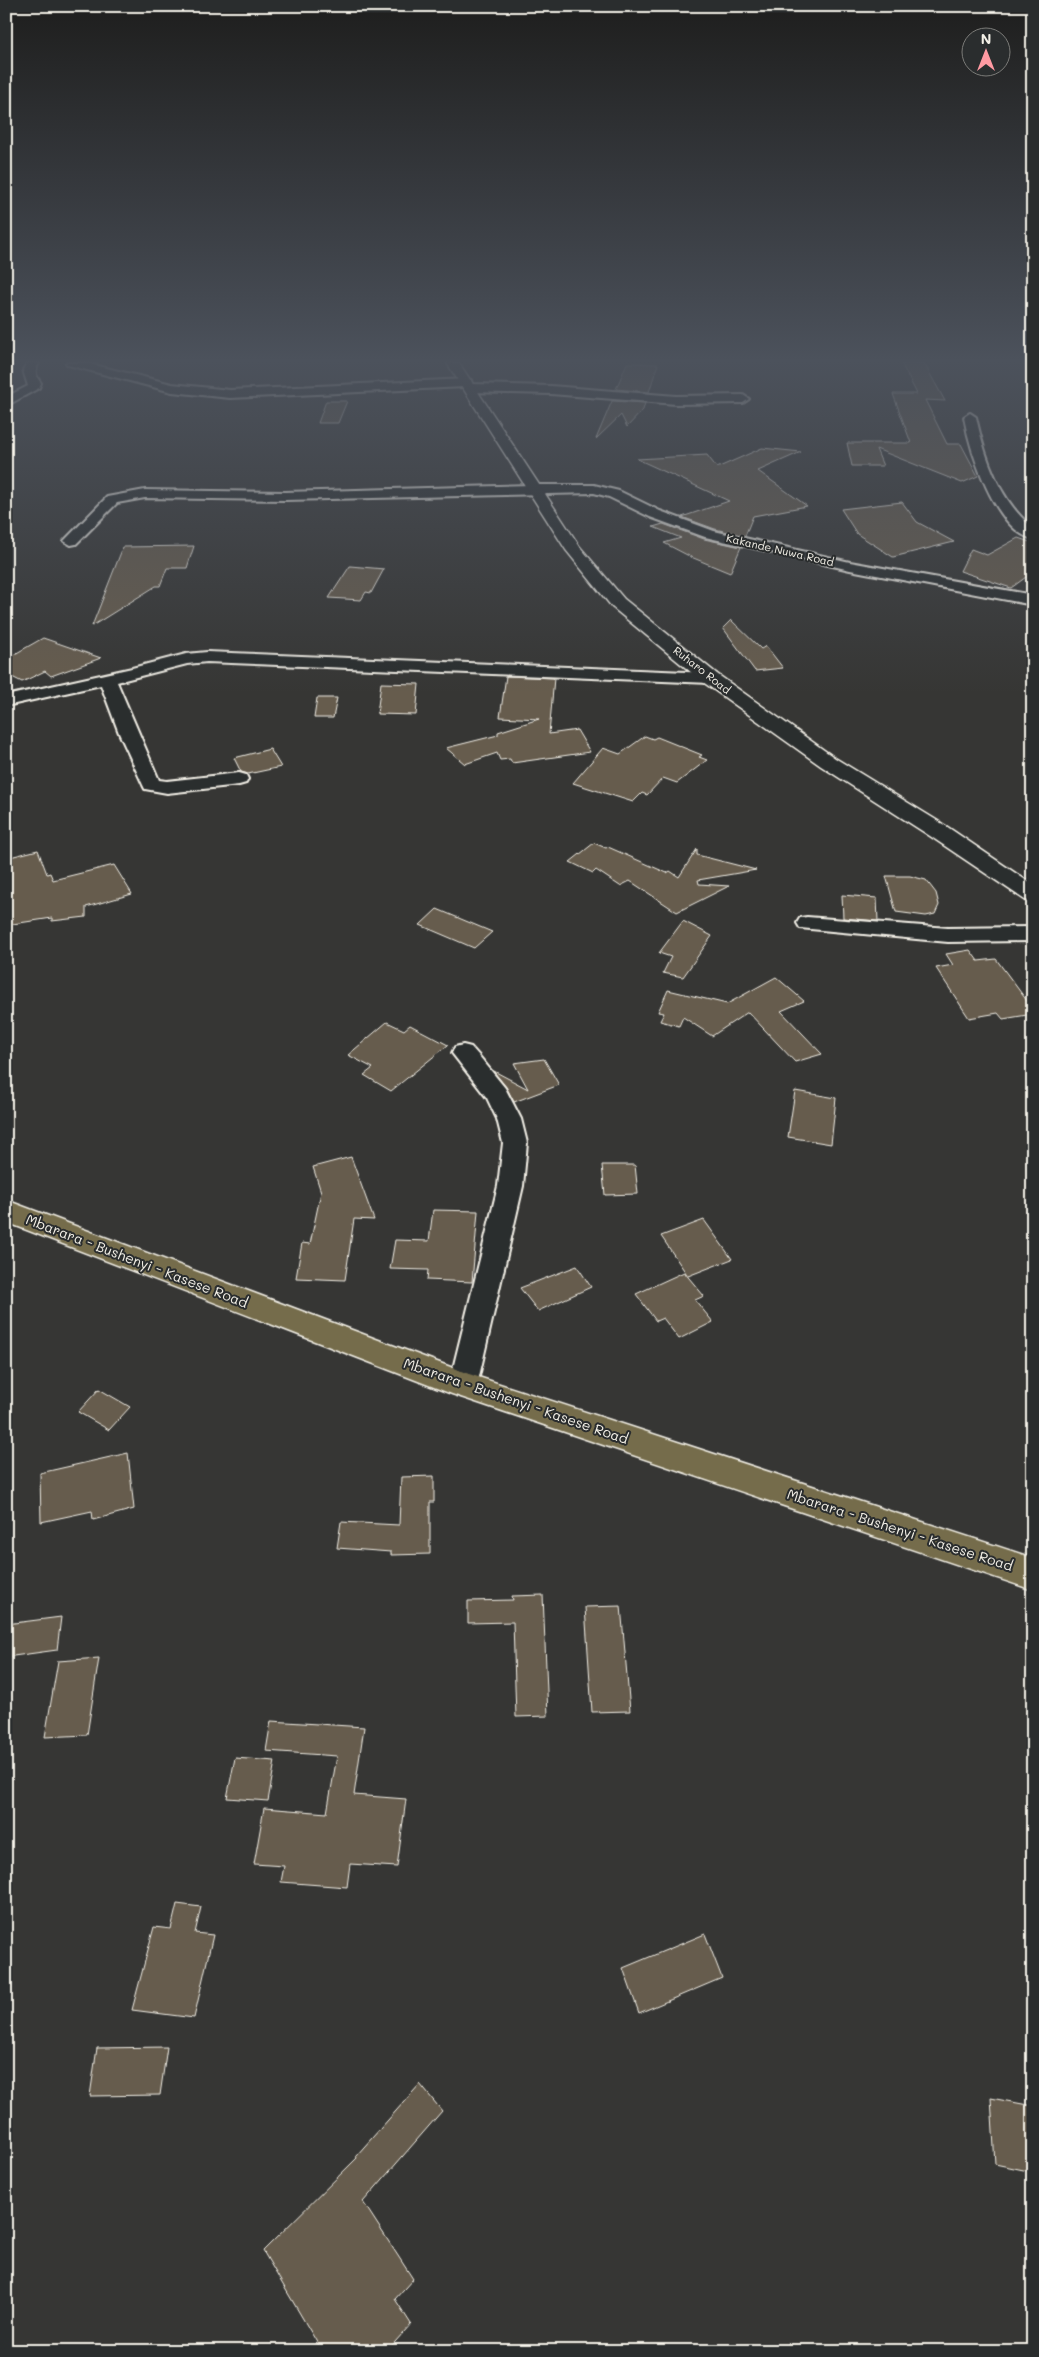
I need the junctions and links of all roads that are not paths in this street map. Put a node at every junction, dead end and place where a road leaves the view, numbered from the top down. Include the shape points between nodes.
1 (522, 473) edge
2 (988, 473) edge
3 (532, 489) junction
4 (1033, 536) edge
5 (71, 541) dead end
6 (1033, 587) edge
7 (1015, 596) junction
8 (1033, 600) edge
9 (710, 678) junction
10 (107, 679) junction
11 (6, 701) edge
12 (239, 779) dead end
13 (1033, 895) edge
14 (807, 923) dead end
15 (1033, 934) edge
16 (463, 1053) dead end
17 (6, 1211) edge
18 (463, 1385) junction
19 (1033, 1574) edge

1 - 3 street, Ruharo Road
2 - 4 street via 1000,502 1013,520
3 - 5 street, Kakande Nuwa Road via 285,496 128,495 112,500
3 - 7 street, Kakande Nuwa Road via 605,491 666,519 710,534 850,566
3 - 9 street, Ruharo Road via 603,587
6 - 7 street
7 - 8 street, Kakande Nuwa Road
9 - 10 street via 207,657 186,659
9 - 13 street, Ruharo Road via 828,762
10 - 11 street
10 - 12 street via 152,784 167,787
14 - 15 street via 948,935
16 - 18 street via 478,1066 511,1121 515,1143 509,1191
17 - 18 main road, Mbarara - Bushenyi - Kasese Road
18 - 19 main road, Mbarara - Bushenyi - Kasese Road

